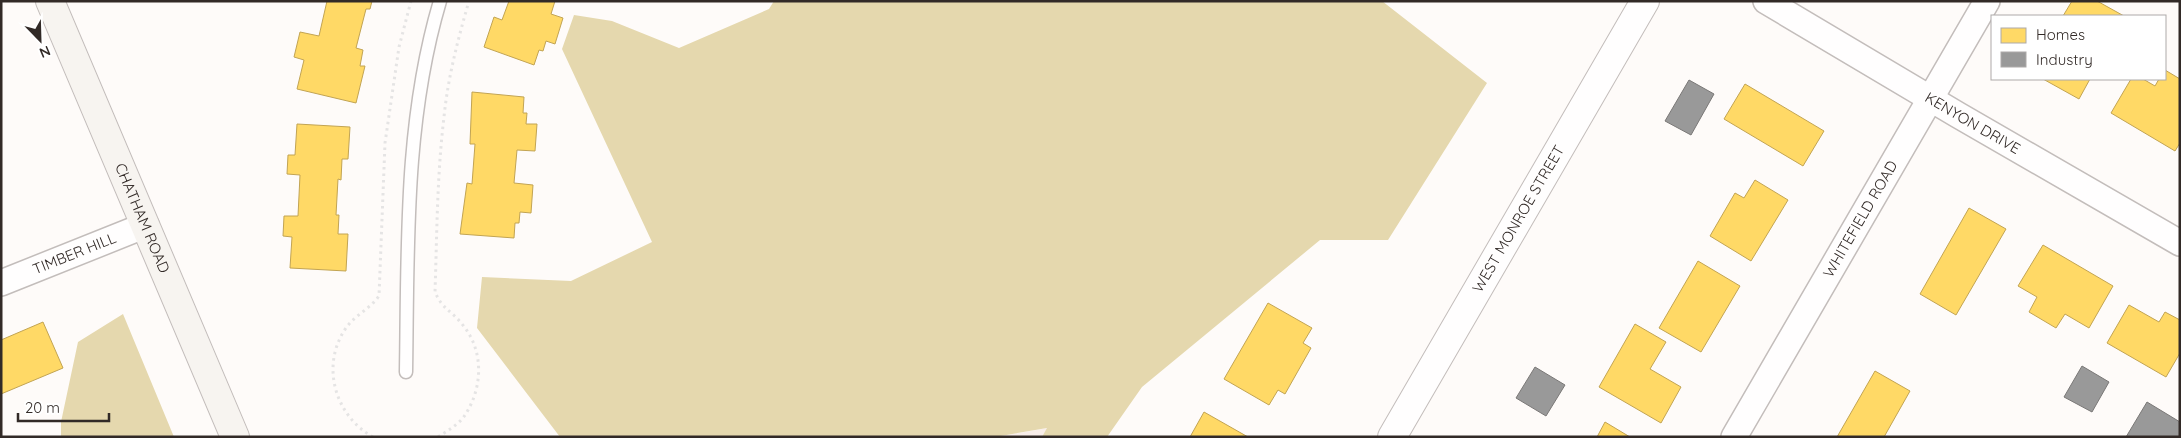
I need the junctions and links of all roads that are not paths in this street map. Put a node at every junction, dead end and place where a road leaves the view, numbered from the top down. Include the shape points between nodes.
1 (50, 1) edge
2 (440, 1) edge
3 (1645, 1) edge
4 (1766, 1) edge
5 (1987, 1) edge
6 (1930, 99) junction
7 (146, 224) junction
8 (2180, 243) edge
9 (1, 283) edge
10 (406, 372) dead end
11 (235, 437) edge
12 (1392, 437) edge
13 (1734, 437) edge

1 - 7 main road, CHATHAM ROAD
2 - 10 lane via 421,85 413,139
3 - 12 street, WEST MONROE STREET
4 - 6 street, KENYON DRIVE
5 - 6 street, WHITEFIELD ROAD
6 - 8 street, KENYON DRIVE
6 - 13 street, WHITEFIELD ROAD
7 - 9 street, TIMBER HILL
7 - 11 main road, CHATHAM ROAD

